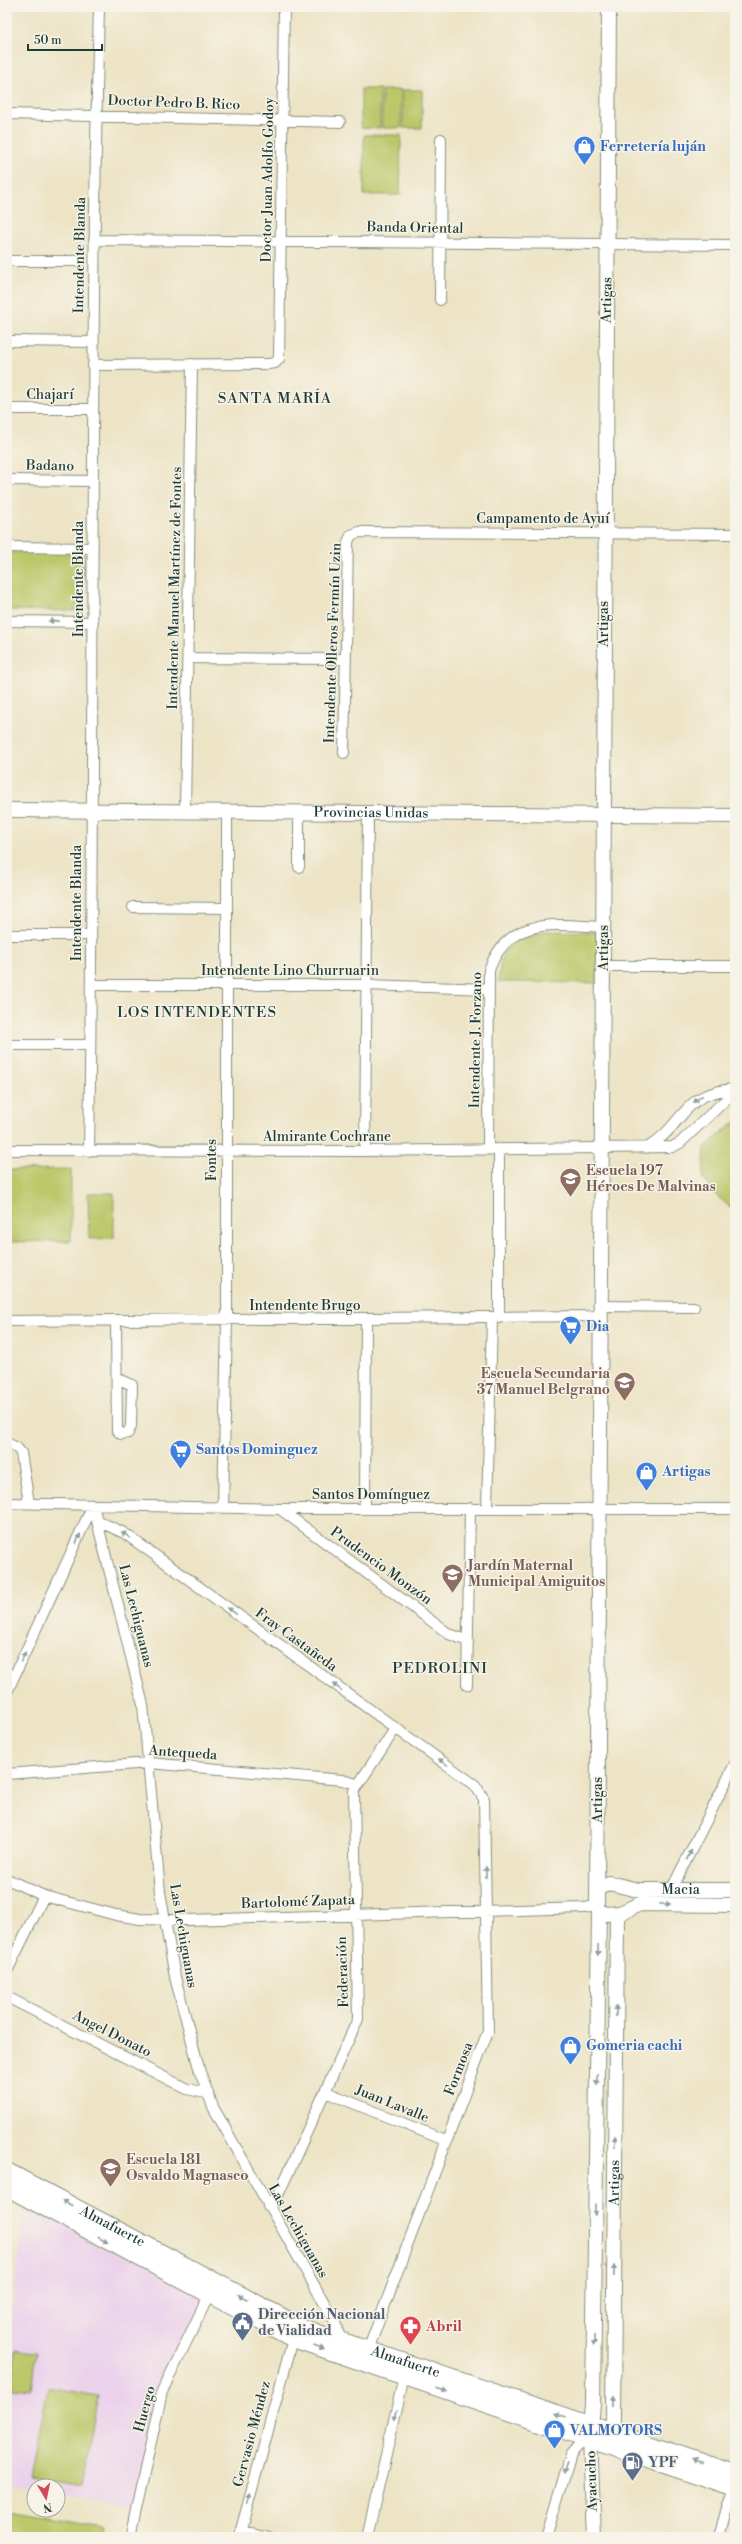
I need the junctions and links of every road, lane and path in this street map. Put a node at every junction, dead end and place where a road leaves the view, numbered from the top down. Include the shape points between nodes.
1 (99, 7) edge
2 (284, 7) edge
3 (609, 7) edge
4 (7, 114) edge
5 (96, 115) junction
6 (283, 120) junction
7 (340, 122) dead end
8 (441, 139) dead end
9 (94, 240) junction
10 (281, 241) junction
11 (440, 243) junction
12 (607, 244) junction
13 (735, 245) edge
14 (7, 261) edge
15 (77, 262) dead end
16 (440, 300) dead end
17 (7, 341) edge
18 (93, 342) junction
19 (192, 364) junction
20 (93, 365) junction
21 (7, 409) edge
22 (93, 409) junction
23 (7, 480) edge
24 (93, 481) junction
25 (605, 533) junction
26 (735, 534) edge
27 (351, 535) joint
28 (7, 547) edge
29 (93, 548) junction
30 (7, 620) edge
31 (93, 622) junction
32 (189, 658) junction
33 (346, 659) junction
34 (344, 753) dead end
35 (7, 810) edge
36 (92, 812) junction
37 (185, 812) junction
38 (227, 813) junction
39 (299, 813) junction
40 (368, 813) junction
41 (604, 814) junction
42 (735, 816) edge
43 (299, 866) dead end
44 (133, 907) dead end
45 (226, 908) junction
46 (604, 926) junction
47 (7, 935) edge
48 (90, 935) junction
49 (604, 966) junction
50 (735, 966) edge
51 (91, 985) junction
52 (227, 985) junction
53 (365, 986) junction
54 (489, 989) junction
55 (7, 1045) edge
56 (90, 1046) junction
57 (735, 1090) edge
58 (647, 1148) junction
59 (488, 1149) junction
60 (499, 1149) junction
61 (603, 1149) junction
62 (7, 1150) edge
63 (89, 1151) junction
64 (226, 1151) junction
65 (365, 1151) junction
66 (694, 1307) dead end
67 (602, 1311) junction
68 (496, 1319) junction
69 (226, 1320) junction
70 (366, 1320) junction
71 (116, 1321) junction
72 (7, 1322) edge
73 (117, 1378) junction
74 (7, 1443) edge
75 (7, 1503) edge
76 (29, 1504) junction
77 (93, 1505) junction
78 (223, 1508) junction
79 (365, 1508) junction
80 (470, 1508) junction
81 (487, 1508) junction
82 (280, 1509) junction
83 (600, 1509) junction
84 (735, 1509) edge
85 (98, 1521) junction
86 (468, 1641) junction
87 (467, 1685) dead end
88 (7, 1692) edge
89 (394, 1729) junction
90 (149, 1763) junction
91 (735, 1764) edge
92 (7, 1774) edge
93 (356, 1784) junction
94 (475, 1784) joint
95 (7, 1880) edge
96 (626, 1886) junction
97 (597, 1889) junction
98 (671, 1890) junction
99 (735, 1890) edge
100 (44, 1896) junction
101 (735, 1905) edge
102 (598, 1908) junction
103 (487, 1911) junction
104 (623, 1911) junction
105 (355, 1914) junction
106 (164, 1920) junction
107 (7, 1971) edge
108 (7, 1997) edge
109 (326, 2092) junction
110 (206, 2093) junction
111 (447, 2141) junction
112 (7, 2172) edge
113 (7, 2188) edge
114 (268, 2206) junction
115 (209, 2295) junction
116 (293, 2339) junction
117 (340, 2341) junction
118 (368, 2350) junction
119 (404, 2377) junction
120 (612, 2431) junction
121 (590, 2432) junction
122 (735, 2473) edge
123 (735, 2489) edge
124 (240, 2534) edge
125 (130, 2537) edge
126 (268, 2537) edge
127 (367, 2537) edge
128 (546, 2537) edge
129 (594, 2537) edge
130 (718, 2537) edge

1 - 5 street, Intendente Blanda
2 - 6 street, Doctor Juan Adolfo Godoy
3 - 12 street, Artigas
4 - 5 street, Doctor Pedro B. Rico
5 - 6 street, Doctor Pedro B. Rico
5 - 9 street, Intendente Blanda
6 - 7 street, Doctor Pedro B. Rico
6 - 10 street, Doctor Juan Adolfo Godoy
8 - 11 street
9 - 10 street, Banda Oriental
9 - 18 street, Intendente Blanda
10 - 11 street, Banda Oriental
10 - 19 street, Doctor Juan Adolfo Godoy via 281,354 275,363
11 - 12 street, Banda Oriental
11 - 16 street
12 - 13 street, Banda Oriental
12 - 25 street, Artigas
14 - 15 street
17 - 18 street
18 - 20 street, Intendente Blanda
19 - 20 street
19 - 32 street, Intendente Manuel Martínez de Fontes
20 - 22 street, Intendente Blanda
21 - 22 street, Chajarí
22 - 24 street, Intendente Blanda
23 - 24 street, Badano
24 - 29 street, Intendente Blanda
25 - 26 street, Campamento de Ayuí
25 - 27 street, Campamento de Ayuí via 359,532
25 - 41 street, Artigas
27 - 33 street, Intendente Olleros Fermín Uzin via 348,542
28 - 29 street
29 - 31 street, Intendente Blanda
31 -> 30 street
31 - 36 street, Intendente Blanda
32 - 33 street
32 - 37 street, Intendente Manuel Martínez de Fontes
33 - 34 street, Intendente Olleros Fermín Uzin
35 - 36 street, Provincias Unidas
36 - 37 street, Provincias Unidas
36 - 48 street, Intendente Blanda
37 - 38 street, Provincias Unidas
38 - 39 street, Provincias Unidas
38 - 45 street, Fontes
39 - 40 street, Provincias Unidas
39 - 43 street
40 - 41 street, Provincias Unidas
40 - 53 street
41 - 42 street, Provincias Unidas
41 - 46 street, Artigas
44 - 45 street
45 - 52 street, Fontes
46 - 49 street, Artigas
46 - 54 street, Intendente J. Forzano via 539,926 518,933 498,950 489,970
47 - 48 street
48 - 51 street, Intendente Blanda
49 - 50 street
49 - 61 street, Artigas
51 - 52 street, Intendente Lino Churruarin
51 - 56 street, Intendente Blanda
52 - 53 street, Intendente Lino Churruarin
52 - 64 street, Fontes
53 - 54 street, Intendente Lino Churruarin
53 - 65 street
54 - 59 street, Intendente J. Forzano
55 - 56 street
56 - 63 street, Intendente Blanda
57 -> 58 street, Almirante Cochrane via 715,1091 699,1097
57 - 58 street, Almirante Cochrane via 676,1146
58 - 61 street, Almirante Cochrane
59 - 60 street, Almirante Cochrane
59 - 65 street, Almirante Cochrane
60 - 61 street, Almirante Cochrane
60 - 68 street
61 - 67 street, Artigas
62 - 63 street, Almirante Cochrane
63 - 64 street, Almirante Cochrane
64 - 65 street, Almirante Cochrane
64 - 69 street, Fontes
66 - 67 street, Intendente Brugo
67 - 68 street, Intendente Brugo
67 - 83 street, Artigas
68 - 70 street, Intendente Brugo
68 - 81 street
69 - 70 street, Intendente Brugo
69 - 71 street, Intendente Brugo
69 - 78 street, Fontes
70 - 79 street
71 - 72 street, Intendente Brugo
71 - 73 street
73 - 73 street via 117,1430 122,1434 128,1433 130,1426 132,1385
74 - 76 street via 21,1453
75 - 76 street, Santos Domínguez
76 - 77 street, Santos Domínguez
77 - 78 street, Santos Domínguez
77 - 85 street, Las Lechiguanas
88 -> 77 street
78 - 82 street, Santos Domínguez
79 - 80 street, Santos Domínguez
79 - 82 street, Santos Domínguez
80 - 81 street, Santos Domínguez
80 - 86 street
81 - 83 street, Santos Domínguez
82 - 86 street, Prudencio Monzón via 449,1634
83 - 84 street, Santos Domínguez
83 - 97 street, Artigas
89 -> 85 street, Fray Castañeda via 124,1533
85 - 90 street, Las Lechiguanas via 143,1705
86 - 87 street
89 - 93 street, Federación
94 -> 89 street, Fray Castañeda
90 - 92 street, Antequeda
90 - 93 street, Antequeda via 343,1780
90 - 106 street, Las Lechiguanas
98 -> 91 street
93 - 105 street, Federación via 353,1800
103 -> 94 street, Formosa via 485,1807 480,1790
95 - 100 street, Bartolomé Zapata
96 - 97 street via 609,1883
96 - 98 street, Macia via 638,1890
96 - 104 street via 628,1895
97 - 102 street
98 - 99 street, Macia
100 - 106 street, Bartolomé Zapata via 131,1918
100 - 107 street
104 -> 101 street, Macia via 640,1904
102 - 103 street, Bartolomé Zapata
102 - 104 street via 605,1914
102 -> 121 street, Artigas via 593,2404
103 - 105 street, Bartolomé Zapata
103 - 111 street, Formosa via 488,2031
120 -> 104 street, Artigas via 617,1918
105 - 106 street, Bartolomé Zapata
105 - 109 street, Federación via 358,2019
106 - 110 street, Las Lechiguanas via 175,1977
108 - 110 street, Angel Donato via 188,2089
109 - 111 street, Juan Lavalle
109 - 114 street, Federación via 279,2193
110 - 114 street, Las Lechiguanas
111 - 118 street, Formosa
117 -> 112 main road, Almafuerte via 287,2321
113 -> 115 main road, Almafuerte
114 - 117 street, Las Lechiguanas via 336,2326
115 - 116 main road, Almafuerte
115 - 125 street, Huergo via 162,2392
116 -> 119 main road, Almafuerte
124 -> 116 street, Gervasio Méndez
117 - 118 main road, Almafuerte
121 -> 118 main road, Almafuerte
119 -> 121 main road, Almafuerte
119 -> 127 street
120 - 121 main road, Almafuerte
122 -> 120 main road, Almafuerte
121 - 123 main road, Almafuerte
121 -> 128 street via 571,2454
121 - 129 street, Ayacucho
123 - 130 street
124 - 126 street

